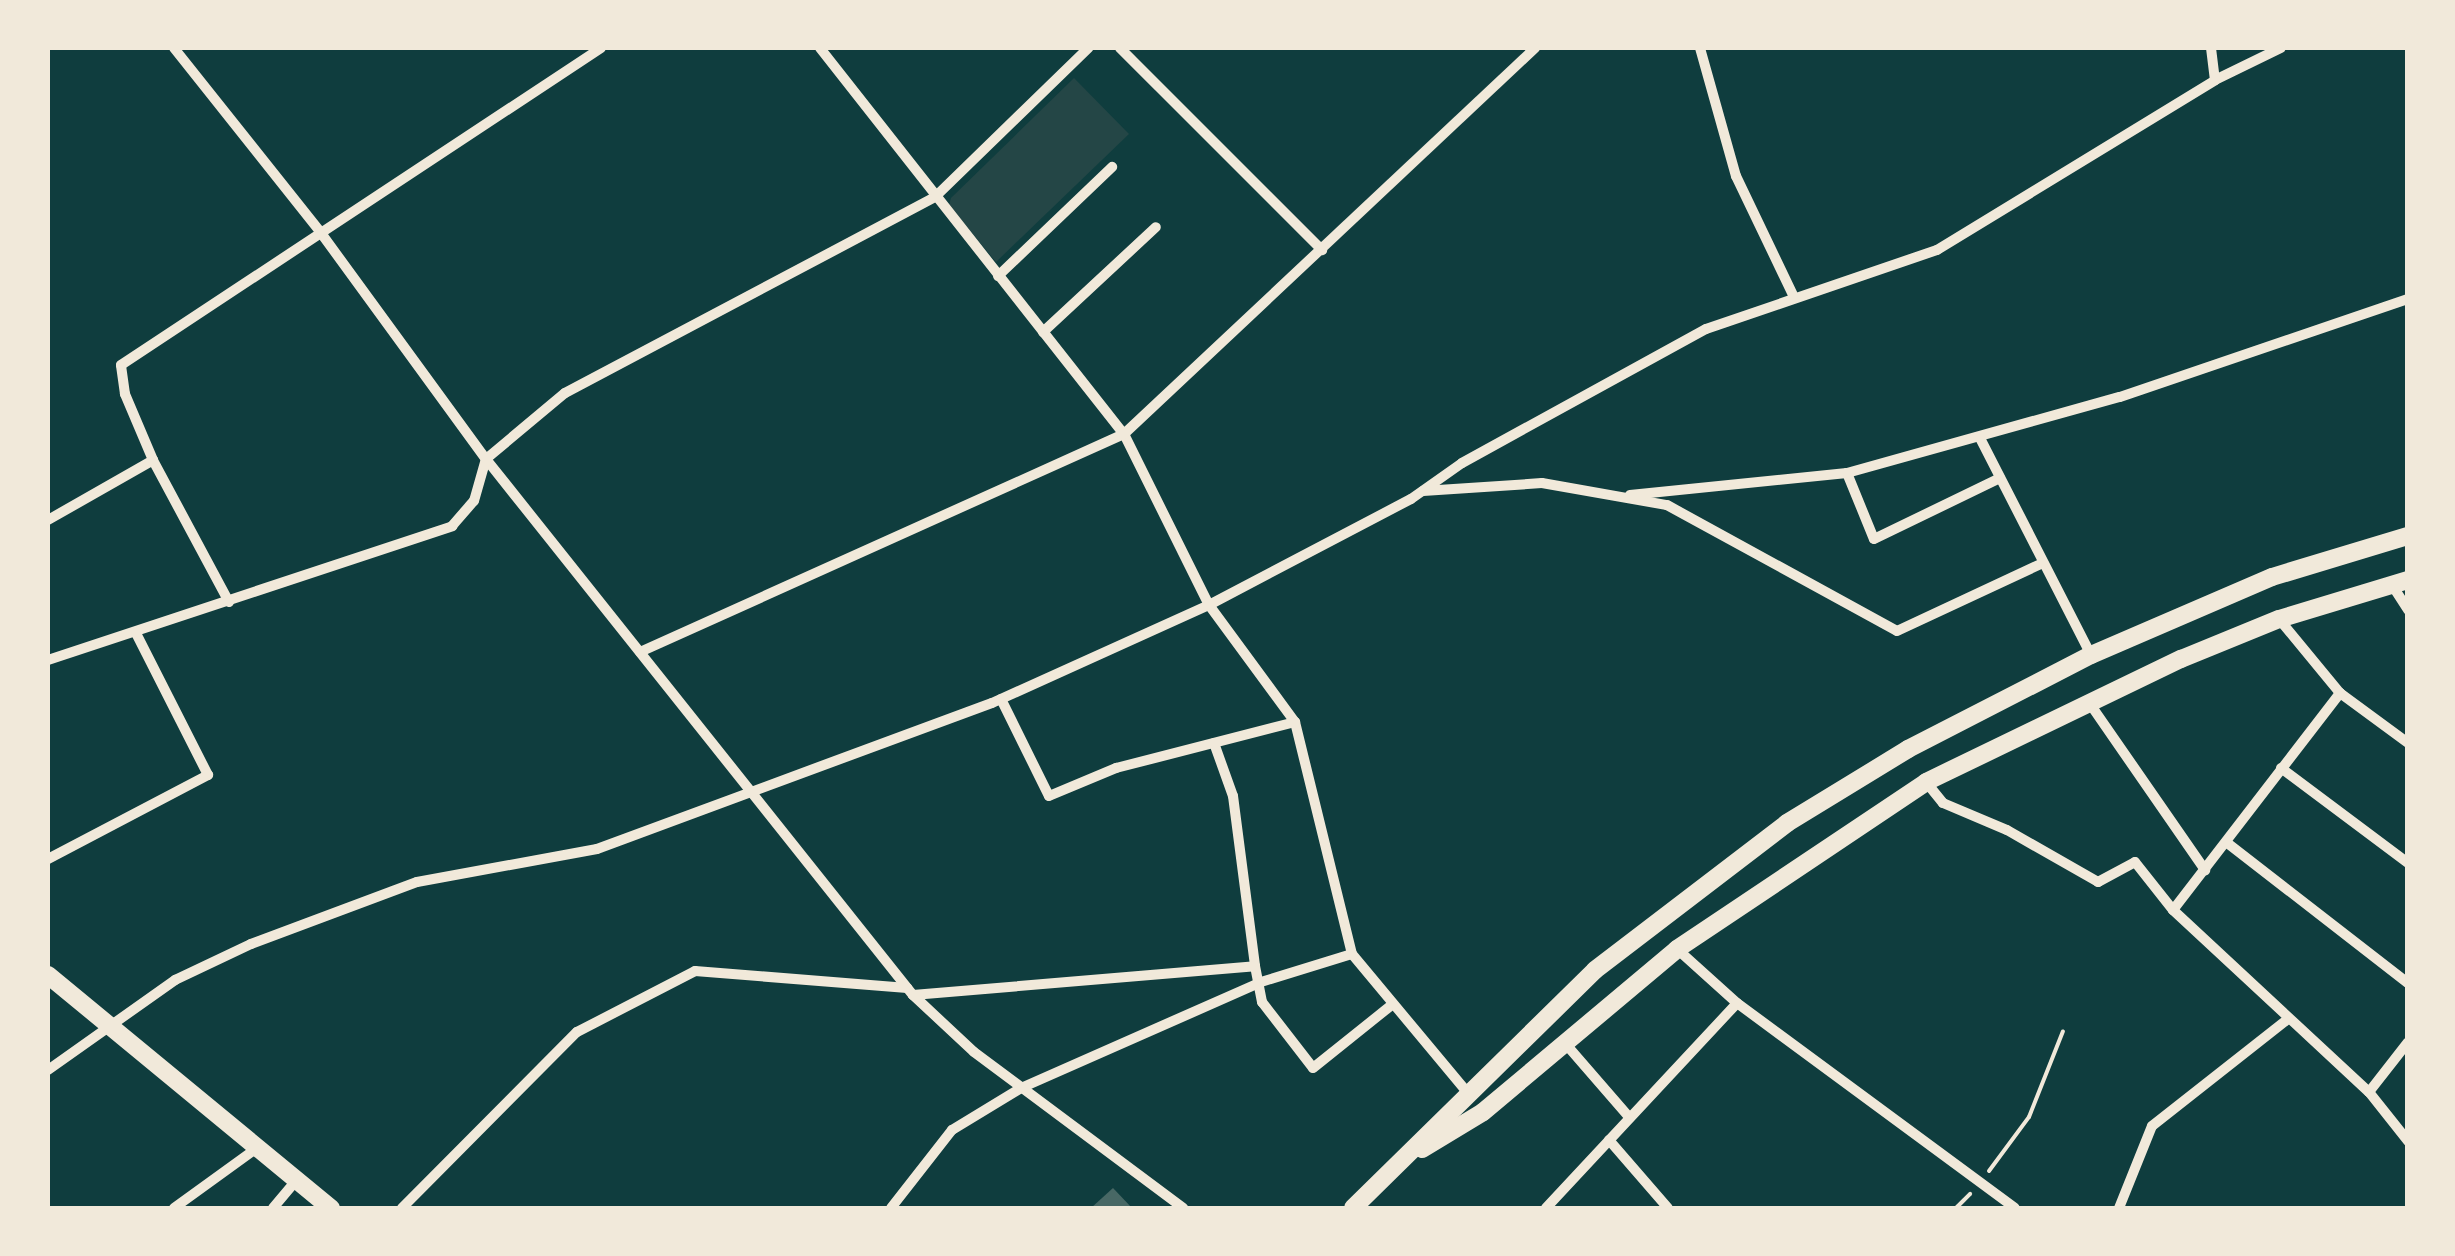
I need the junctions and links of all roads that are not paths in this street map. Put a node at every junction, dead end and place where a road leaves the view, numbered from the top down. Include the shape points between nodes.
1 (174, 48) edge
2 (601, 48) edge
3 (820, 48) edge
4 (1088, 48) edge
5 (1120, 48) edge
6 (1535, 48) edge
7 (1700, 48) edge
8 (2211, 48) edge
9 (2281, 48) edge
10 (2215, 80) junction
11 (1112, 166) dead end
12 (935, 197) junction
13 (1156, 226) dead end
14 (321, 233) junction
15 (1322, 250) junction
16 (998, 276) junction
17 (1794, 297) junction
18 (2408, 299) edge
19 (1042, 332) junction
20 (1124, 434) junction
21 (1980, 438) junction
22 (486, 459) junction
23 (153, 460) junction
24 (1847, 473) junction
25 (2000, 478) junction
26 (1423, 491) junction
27 (1630, 495) junction
28 (48, 520) edge
29 (2408, 536) edge
30 (2043, 563) junction
31 (2400, 582) edge
32 (228, 602) junction
33 (1209, 605) junction
34 (2408, 610) edge
35 (2279, 619) junction
36 (136, 633) junction
37 (640, 652) junction
38 (2091, 655) junction
39 (48, 660) edge
40 (2340, 692) junction
41 (1001, 699) junction
42 (2088, 700) junction
43 (1295, 722) junction
44 (1214, 743) junction
45 (2408, 743) edge
46 (2281, 768) junction
47 (1926, 782) junction
48 (751, 792) junction
49 (2226, 842) junction
50 (48, 859) edge
51 (2408, 863) edge
52 (2205, 870) junction
53 (2173, 910) junction
54 (1677, 949) junction
55 (1352, 954) junction
56 (1255, 966) junction
57 (48, 975) edge
58 (1261, 982) junction
59 (2408, 983) edge
60 (910, 992) junction
61 (1737, 1003) junction
62 (1393, 1004) junction
63 (2289, 1018) junction
64 (108, 1030) junction
65 (1564, 1042) junction
66 (2408, 1042) edge
67 (48, 1070) edge
68 (1021, 1088) junction
69 (1466, 1091) junction
70 (2369, 1092) junction
71 (1629, 1116) junction
72 (1609, 1140) junction
73 (2408, 1141) edge
74 (257, 1148) junction
75 (1404, 1160) junction
76 (296, 1181) junction
77 (174, 1208) edge
78 (272, 1208) edge
79 (331, 1208) edge
80 (402, 1208) edge
81 (891, 1208) edge
82 (1182, 1208) edge
83 (1353, 1208) edge
84 (1546, 1208) edge
85 (1668, 1208) edge
86 (2014, 1208) edge
87 (2119, 1208) edge

1 - 14 street
2 - 14 street
3 - 12 street
4 - 12 street
5 - 15 street
6 - 15 street
7 - 17 street via 1736,176
8 - 10 street
9 - 10 street
10 - 17 street via 1937,250
11 - 16 street
12 - 16 street
12 - 22 street via 565,393
13 - 19 street
14 - 22 street
14 - 23 street via 120,365
15 - 20 street
16 - 19 street
17 - 26 street via 1706,329 1477,454
18 - 21 street
19 - 20 street
20 - 33 street
20 - 37 street
21 - 24 street
21 - 25 street
22 - 32 street via 474,501 452,526
22 - 37 street
23 - 28 street
23 - 32 street
24 - 25 street via 1874,539
24 - 27 street
25 - 30 street
26 - 27 street via 1542,483
26 - 33 street
27 - 30 street via 1684,514 1897,632
29 - 38 main road via 2272,577
30 - 38 street
31 - 34 street
31 - 35 main road
32 - 36 street
33 - 41 street
33 - 43 street
35 - 40 street
35 - 42 main road
36 - 39 street
36 - 50 street via 208,775
37 - 48 street
38 - 69 main road via 1908,748 1787,823 1650,924
40 - 45 street
40 - 46 street
41 - 44 street via 1050,796 1116,768
41 - 48 street
42 - 47 main road
42 - 52 street
43 - 44 street
43 - 55 street
44 - 56 street via 1233,796
46 - 49 street
46 - 51 street
47 - 53 street via 1943,803 2007,830 2098,882 2135,862
47 - 54 main road
48 - 60 street
48 - 64 street via 597,850 417,882 174,980
49 - 52 street
49 - 59 street
52 - 53 street
53 - 63 street
54 - 61 street
54 - 65 main road
55 - 58 street
55 - 62 street
56 - 58 street
56 - 60 street
57 - 64 main road
58 - 62 street via 1262,1002 1313,1068
58 - 68 street
60 - 68 street
60 - 80 street via 695,971 576,1032
61 - 71 street
61 - 86 street
62 - 69 street
63 - 70 street
63 - 87 street via 2152,1126 2138,1147
64 - 67 street
64 - 74 main road
65 - 71 street
65 - 75 main road via 1483,1112
66 - 70 street
68 - 81 street via 952,1130
68 - 82 street
69 - 75 main road
70 - 73 street
71 - 72 street
72 - 84 street
72 - 85 street
74 - 76 main road
74 - 77 street
75 - 83 main road
76 - 78 street
76 - 79 main road

